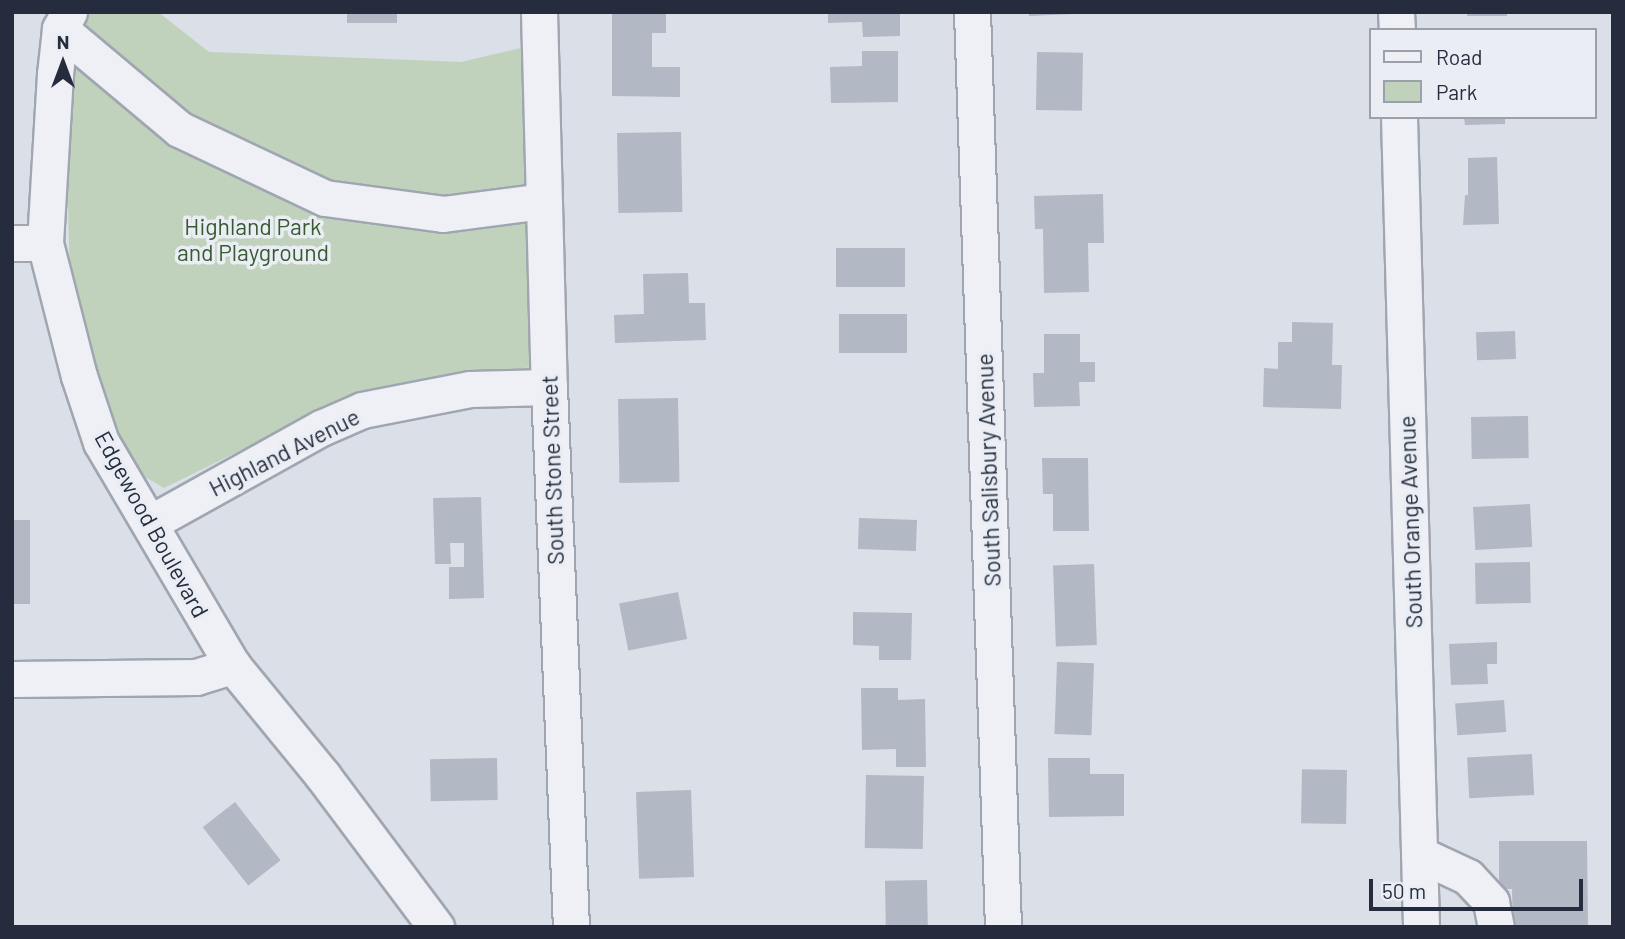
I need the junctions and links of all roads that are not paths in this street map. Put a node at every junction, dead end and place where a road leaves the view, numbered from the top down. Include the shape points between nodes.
1 (539, 12) edge
2 (972, 12) edge
3 (64, 20) edge
4 (1399, 119) edge
5 (543, 201) junction
6 (29, 243) edge
7 (549, 387) junction
8 (150, 523) junction
9 (233, 666) junction
10 (12, 679) edge
11 (1419, 854) junction
12 (436, 927) edge
13 (571, 927) edge
14 (1003, 927) edge
15 (1421, 927) edge
16 (1496, 927) edge

1 - 5 street, South Stone Street
2 - 14 street, South Salisbury Avenue
3 - 5 street via 179,129 326,198 443,214
3 - 6 street, Edgewood Boulevard
4 - 11 street, South Orange Avenue
5 - 7 street, South Stone Street
6 - 8 street, Edgewood Boulevard via 102,442
7 - 8 street, Highland Avenue via 470,389 362,410
7 - 13 street, South Stone Street
8 - 9 street, Edgewood Boulevard
9 - 10 street via 196,677
9 - 12 street, Edgewood Boulevard via 323,776
11 - 15 street, South Orange Avenue
11 - 16 street via 1468,877 1491,902

